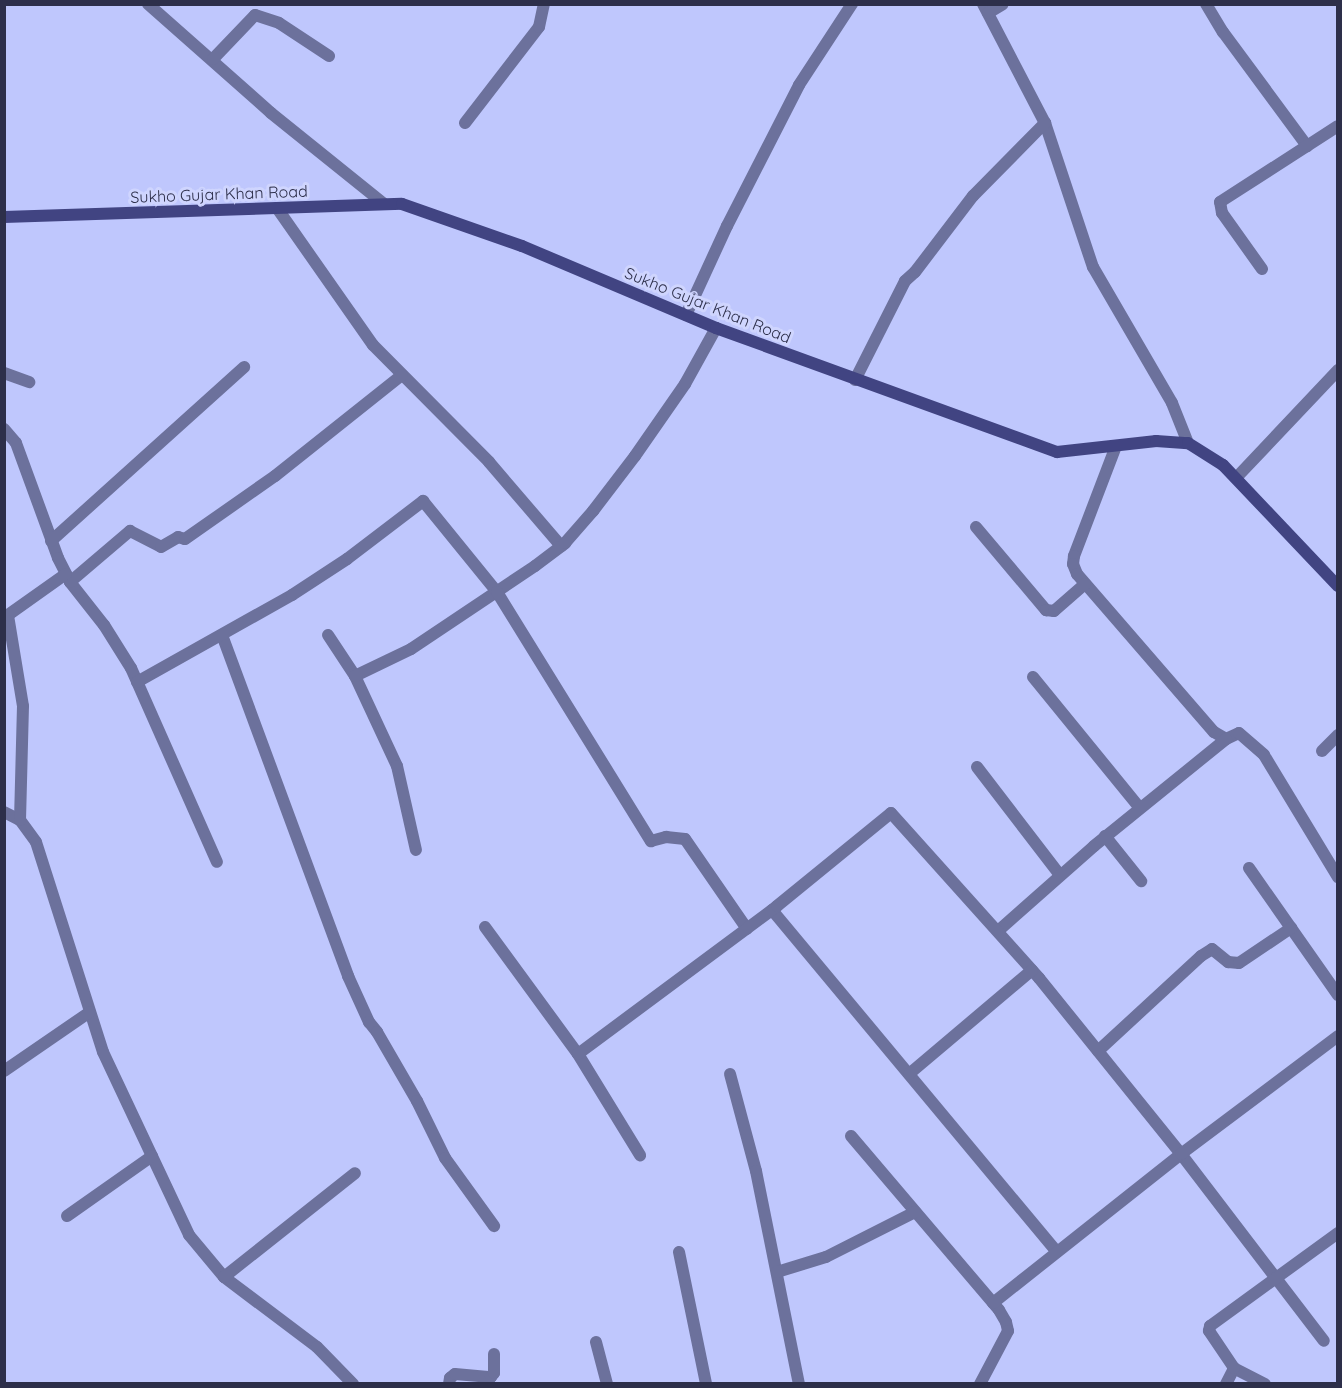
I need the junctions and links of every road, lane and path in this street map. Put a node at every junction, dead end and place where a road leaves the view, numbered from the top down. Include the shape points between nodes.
1 (148, 4) edge
2 (544, 4) edge
3 (852, 4) edge
4 (1003, 4) edge
5 (1206, 4) edge
6 (985, 9) edge
7 (329, 56) dead end
8 (213, 59) junction
9 (465, 123) dead end
10 (1045, 123) junction
11 (1338, 126) edge
12 (1306, 146) junction
13 (384, 204) junction
14 (277, 208) junction
15 (4, 217) edge
16 (1262, 269) dead end
17 (686, 315) junction
18 (716, 328) junction
19 (244, 367) dead end
20 (1338, 370) edge
21 (4, 373) edge
22 (402, 375) junction
23 (855, 380) junction
24 (29, 382) dead end
25 (4, 429) edge
26 (1188, 443) junction
27 (1116, 446) junction
28 (1236, 478) junction
29 (976, 527) dead end
30 (51, 541) junction
31 (561, 546) junction
32 (68, 578) junction
33 (1085, 584) junction
34 (1338, 586) edge
35 (497, 591) junction
36 (222, 634) junction
37 (328, 635) dead end
38 (355, 676) junction
39 (1033, 677) dead end
40 (137, 682) junction
41 (1338, 735) edge
42 (1226, 739) junction
43 (1322, 751) dead end
44 (976, 767) dead end
45 (1140, 808) junction
46 (4, 812) edge
47 (20, 820) junction
48 (1105, 836) junction
49 (416, 850) dead end
50 (217, 862) dead end
51 (1249, 868) dead end
52 (1060, 875) junction
53 (1338, 877) edge
54 (1141, 881) dead end
55 (772, 910) junction
56 (485, 927) dead end
57 (747, 928) junction
58 (1291, 928) junction
59 (998, 931) junction
60 (1032, 970) junction
61 (1338, 995) edge
62 (90, 1012) junction
63 (1338, 1036) edge
64 (1098, 1051) junction
65 (578, 1054) junction
66 (4, 1071) edge
67 (730, 1074) dead end
68 (909, 1074) junction
69 (851, 1136) dead end
70 (1181, 1154) junction
71 (640, 1155) dead end
72 (152, 1156) junction
73 (355, 1173) dead end
74 (915, 1212) junction
75 (67, 1216) dead end
76 (494, 1226) dead end
77 (1338, 1233) edge
78 (679, 1252) dead end
79 (1057, 1252) junction
80 (777, 1272) junction
81 (224, 1277) junction
82 (1276, 1278) junction
83 (993, 1303) junction
84 (1324, 1341) dead end
85 (596, 1342) dead end
86 (494, 1354) dead end
87 (1233, 1368) junction
88 (353, 1383) edge
89 (449, 1383) edge
90 (607, 1383) edge
91 (706, 1383) edge
92 (799, 1383) edge
93 (980, 1383) edge
94 (1226, 1383) edge
95 (1264, 1383) edge

1 - 8 street
2 - 9 street via 539,27
3 - 17 street via 799,85
4 - 6 street
5 - 12 street
6 - 10 street
7 - 8 street via 279,23 255,15
8 - 13 street
10 - 23 street via 973,196 905,281
10 - 26 street via 1093,267 1172,403
11 - 12 street
12 - 16 street via 1220,202 1222,213
13 - 14 main road, Sukho Gujar Khan Road
13 - 17 main road, Sukho Gujar Khan Road via 402,204 522,246
14 - 15 main road, Sukho Gujar Khan Road
14 - 22 street via 353,319
17 - 18 main road, Sukho Gujar Khan Road
18 - 23 main road, Sukho Gujar Khan Road
18 - 31 street via 685,384 635,456
19 - 30 street
20 - 28 street
21 - 24 street
22 - 31 street via 489,462
22 - 32 street via 275,476 185,539 177,537 161,547 130,531
23 - 27 main road, Sukho Gujar Khan Road via 1057,452
25 - 30 street via 16,443
26 - 27 main road, Sukho Gujar Khan Road via 1156,441
26 - 28 main road, Sukho Gujar Khan Road
27 - 33 street via 1074,556 1073,564
28 - 34 main road, Sukho Gujar Khan Road
29 - 33 street via 1046,610 1054,611
30 - 32 street
31 - 35 street
32 - 40 street via 104,625
32 - 47 street via 8,615 23,705
33 - 42 street via 1208,726
35 - 36 street via 423,501 347,559
35 - 38 street via 411,649
35 - 57 street via 651,842 666,837 685,839
36 - 40 street
36 - 76 street via 352,986 445,1158
37 - 38 street
38 - 49 street via 397,766
39 - 45 street
40 - 50 street
41 - 43 street
42 - 45 street
42 - 53 street via 1239,733 1264,755
44 - 52 street
45 - 48 street
46 - 47 street
47 - 62 street via 36,842
48 - 52 street
48 - 54 street
51 - 58 street
52 - 59 street
55 - 57 street
55 - 59 street via 891,813
55 - 68 street
56 - 65 street
57 - 65 street
58 - 61 street
58 - 64 street via 1239,963 1228,962 1212,949 1200,956
59 - 60 street
60 - 64 street
60 - 68 street
62 - 66 street
62 - 72 street via 103,1052
63 - 70 street
64 - 70 street
65 - 71 street
67 - 80 street
68 - 79 street
69 - 74 street
70 - 79 street
70 - 82 street
72 - 75 street
72 - 81 street via 189,1235
73 - 81 street
74 - 80 street via 826,1257
74 - 83 street
77 - 82 street
78 - 91 street
79 - 83 street
80 - 92 street
81 - 88 street via 317,1347
82 - 84 street
82 - 87 street via 1210,1326 1209,1331
83 - 93 street via 1008,1331
85 - 90 street
86 - 89 street via 491,1377 455,1374
87 - 94 street
87 - 95 street

